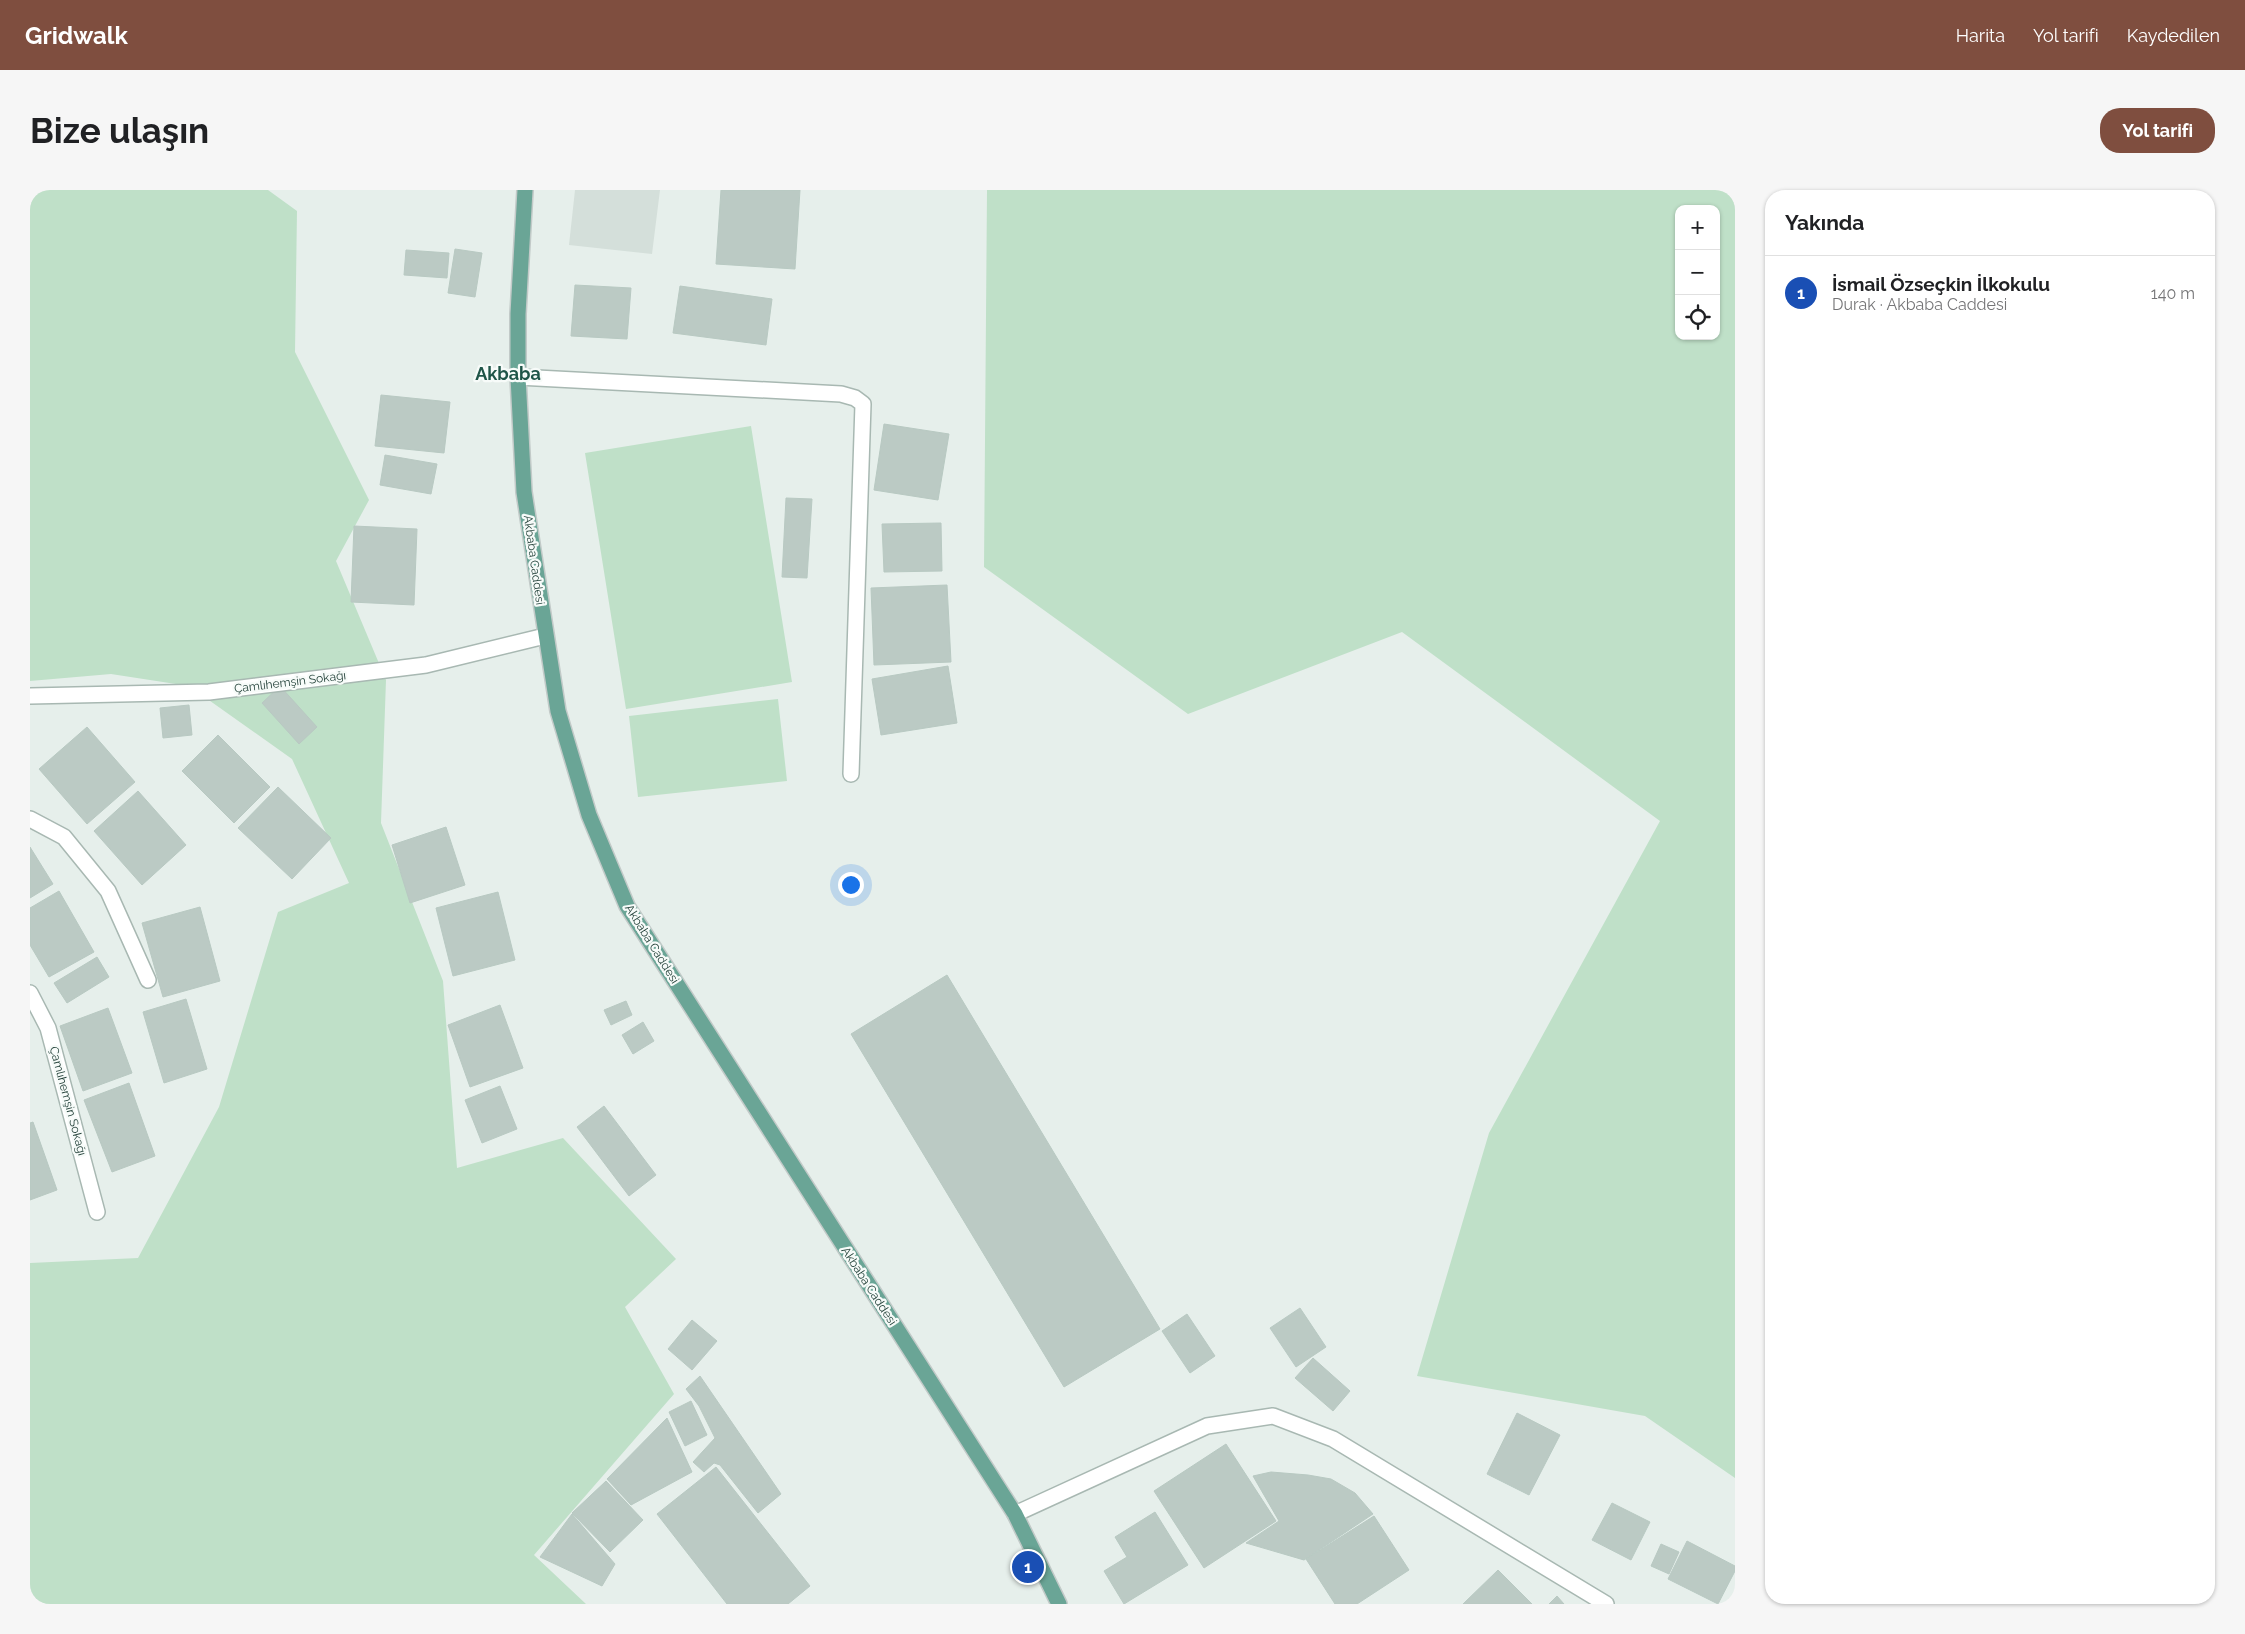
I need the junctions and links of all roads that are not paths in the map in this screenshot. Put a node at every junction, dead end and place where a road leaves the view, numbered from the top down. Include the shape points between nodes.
1 (525, 190) edge
2 (518, 377) junction
3 (546, 636) junction
4 (30, 696) edge
5 (851, 774) dead end
6 (30, 820) edge
7 (148, 980) dead end
8 (30, 993) edge
9 (33, 1008) edge
10 (97, 1212) dead end
11 (1015, 1514) junction
12 (1059, 1604) edge
13 (1606, 1604) edge

1 - 2 main road, Akbaba Caddesi
2 - 3 main road, Akbaba Caddesi via 524,492
2 - 5 street via 841,394 856,398 863,404
3 - 4 street, Çamlıhemşin Sokağı via 426,665 209,692
3 - 11 main road, Akbaba Caddesi via 558,711 589,815 627,906
6 - 7 street via 64,837 108,891
8 - 9 street, Çamlıhemşin Sokağı
9 - 10 street, Çamlıhemşin Sokağı via 48,1028
11 - 12 main road, Akbaba Caddesi
11 - 13 street via 1207,1426 1272,1416 1333,1439

